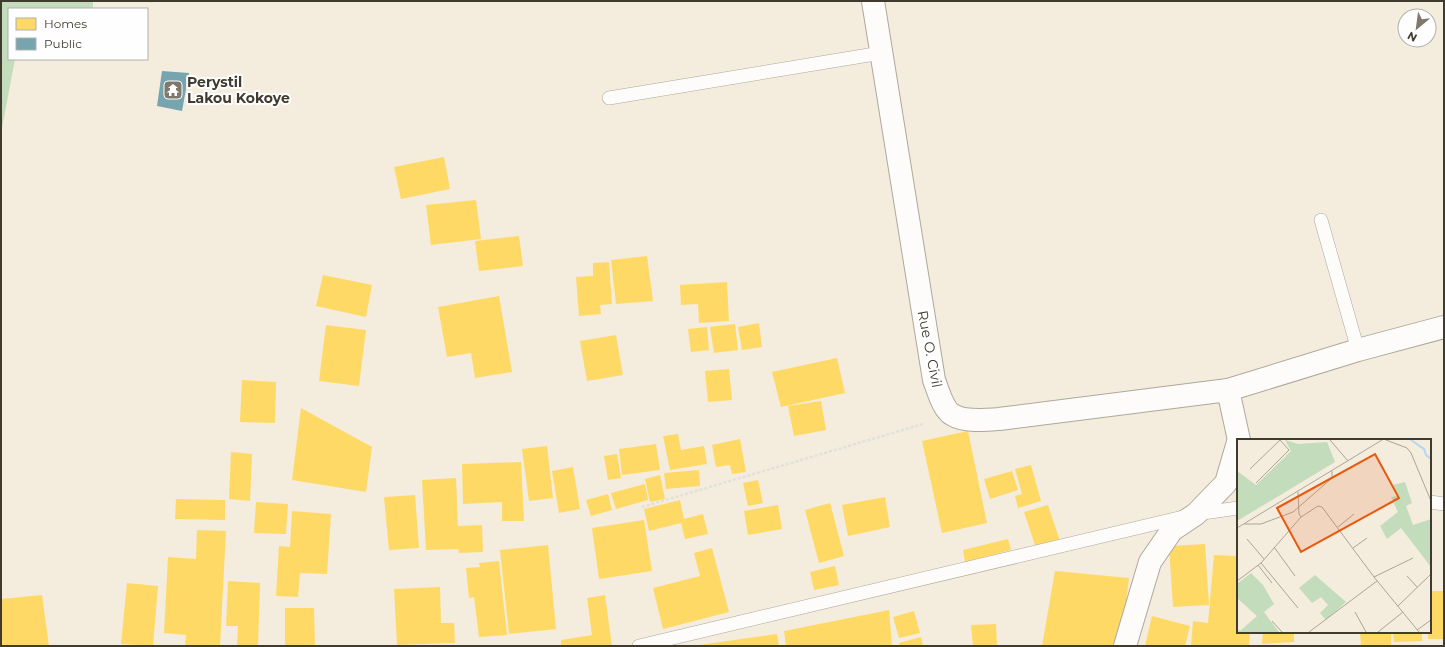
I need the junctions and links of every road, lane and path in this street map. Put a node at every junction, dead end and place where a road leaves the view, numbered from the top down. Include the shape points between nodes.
1 (873, 1) edge
2 (881, 53) junction
3 (609, 98) dead end
4 (1321, 220) dead end
5 (1444, 327) edge
6 (1358, 350) junction
7 (1228, 390) junction
8 (952, 415) junction
9 (1238, 439) edge
10 (1237, 444) edge
11 (1431, 502) edge
12 (1444, 504) edge
13 (642, 507) dead end
14 (1237, 508) edge
15 (1196, 514) junction
16 (639, 646) edge
17 (1125, 646) edge

1 - 2 street, Rue O. Civil
2 - 3 lane
2 - 8 street, Rue O. Civil via 934,380 941,400
4 - 6 lane
5 - 6 street
6 - 7 street
7 - 8 street via 999,419 973,420
7 - 9 street
8 - 13 path
10 - 15 street via 1226,483
11 - 12 lane
14 - 15 lane
15 - 16 lane
15 - 17 street via 1172,530 1150,562

